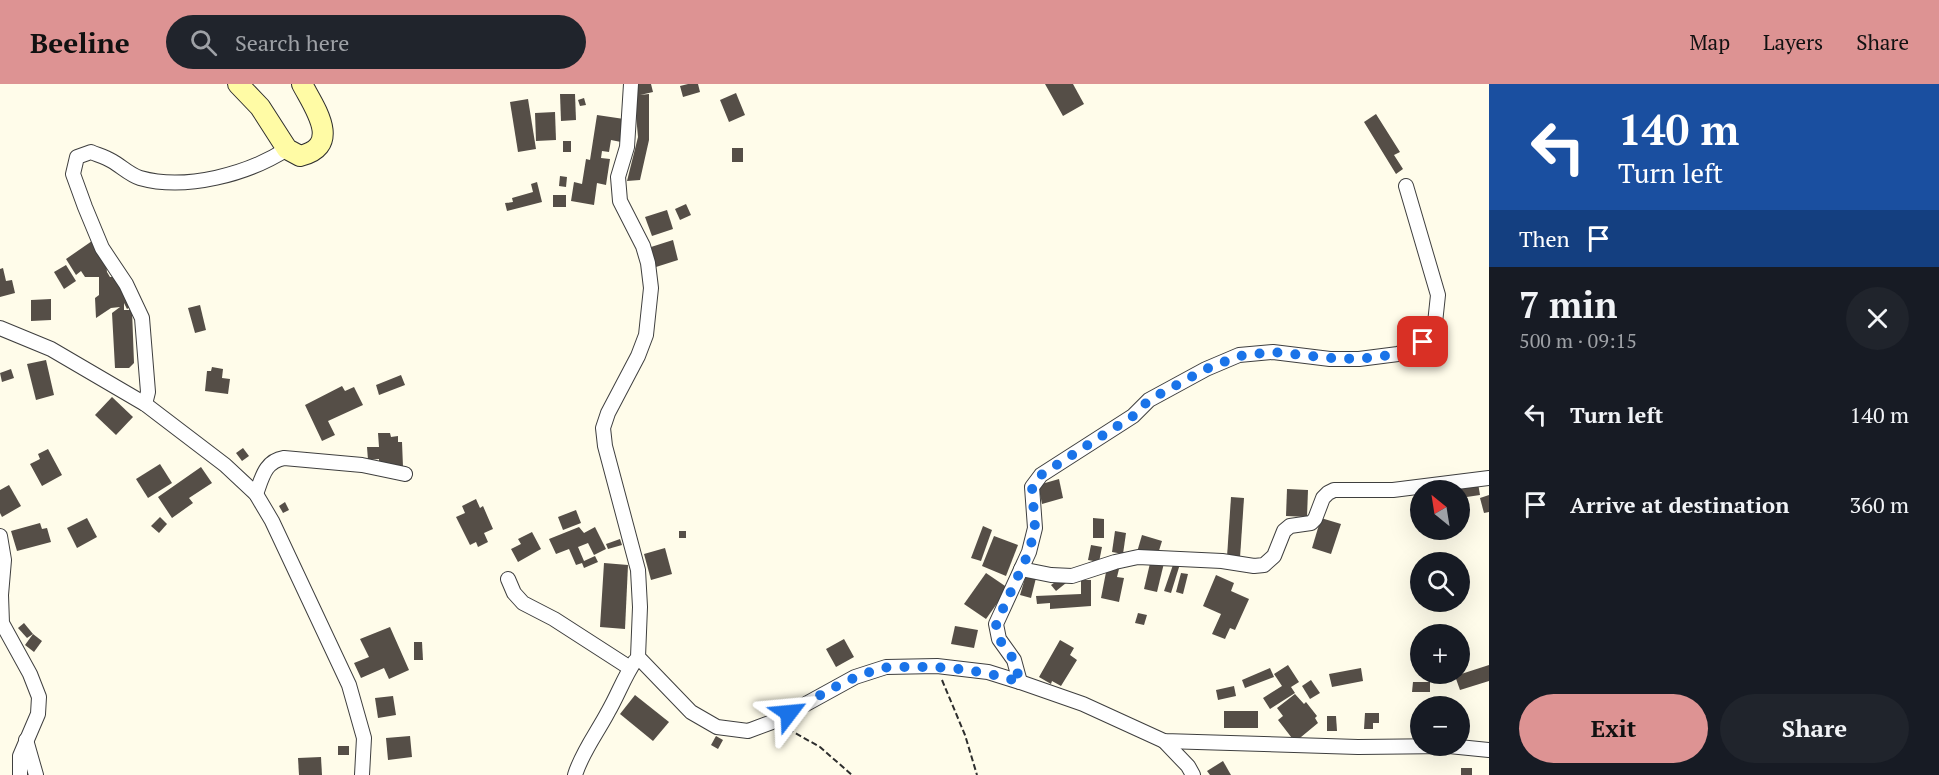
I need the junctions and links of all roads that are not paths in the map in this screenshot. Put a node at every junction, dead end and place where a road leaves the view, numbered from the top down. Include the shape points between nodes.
1 (238, 84) edge
2 (302, 84) edge
3 (631, 84) edge
4 (287, 149) junction
5 (1406, 186) dead end
6 (0, 328) edge
7 (145, 404) junction
8 (405, 474) dead end
9 (1489, 478) edge
10 (256, 494) junction
11 (0, 536) edge
12 (1022, 569) junction
13 (508, 579) dead end
14 (634, 662) junction
15 (1020, 682) junction
16 (26, 741) junction
17 (1164, 741) junction
18 (1489, 750) edge
19 (20, 775) edge
20 (36, 775) edge
21 (362, 775) edge
22 (575, 775) edge
23 (1193, 775) edge

1 - 4 main road via 260,107
2 - 4 main road via 321,120 323,141 300,156
3 - 14 street via 627,147 618,177 620,201 643,246 651,288 646,334 603,428 638,570 640,607
4 - 7 street via 272,158 200,182 138,177 91,152 77,157 74,174 85,207 102,248 142,318 148,392
5 - 12 street via 1438,295 1435,323 1423,342 1398,354 1359,359 1273,352 1239,356 1149,400 1133,416 1041,475 1032,487 1035,528
6 - 7 street via 51,349
7 - 10 street via 225,465
8 - 10 street via 362,465 276,459 267,467
9 - 12 street via 1393,490 1334,490 1323,498 1311,523 1290,526 1274,556 1264,565 1254,567 1222,561 1138,557 1072,576
10 - 21 street via 349,685 364,738
11 - 16 street via 4,560 2,623 39,697 38,714
12 - 15 street via 996,624
13 - 14 street via 523,603
14 - 15 street via 692,712 717,727 748,731 775,721 855,677 886,667 937,666 988,672
14 - 22 street
15 - 17 street via 1083,704
16 - 19 street via 20,756
16 - 20 street
17 - 18 street
17 - 23 street

